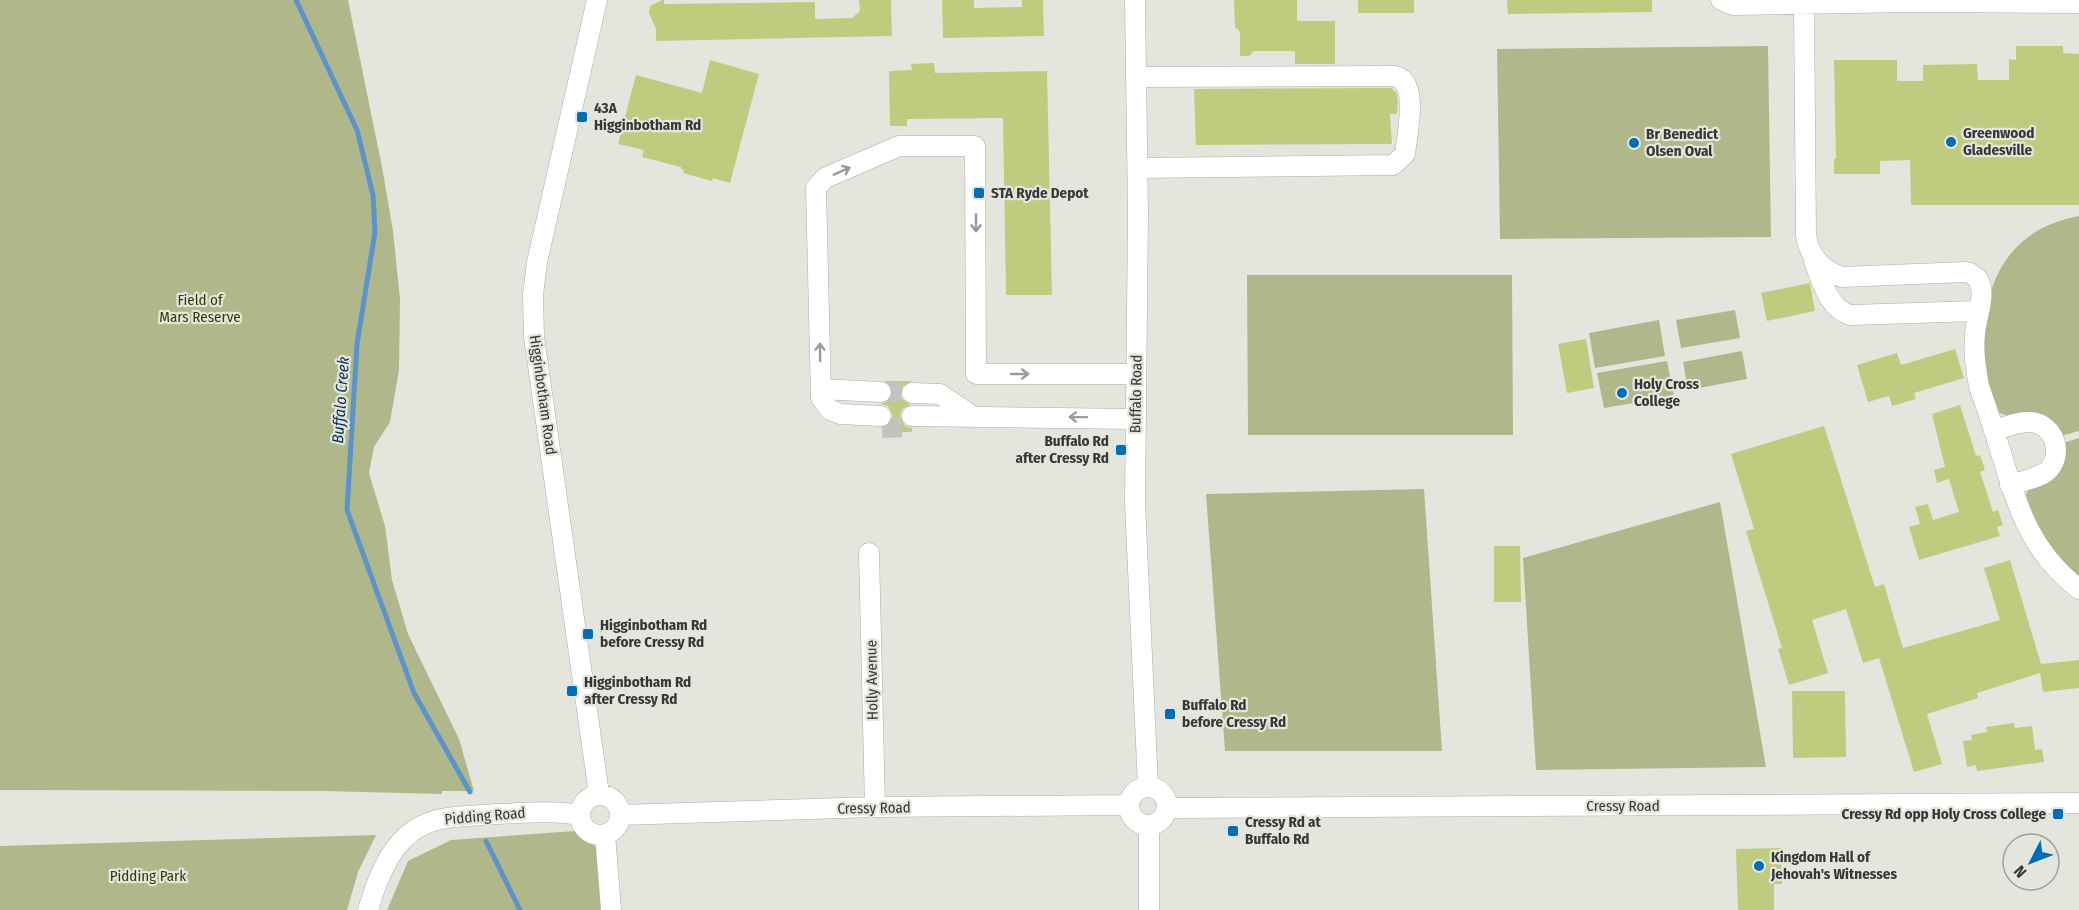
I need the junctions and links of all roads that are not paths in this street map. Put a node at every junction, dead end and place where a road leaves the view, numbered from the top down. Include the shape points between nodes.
1 (597, 0) edge
2 (1135, 0) edge
3 (1721, 0) edge
4 (2079, 3) edge
5 (1804, 5) junction
6 (1137, 77) junction
7 (1138, 168) junction
8 (1810, 251) junction
9 (1978, 311) junction
10 (1137, 374) junction
11 (821, 389) junction
12 (971, 416) junction
13 (1136, 418) junction
14 (1994, 430) junction
15 (2010, 485) junction
16 (869, 553) dead end
17 (2079, 589) edge
18 (1148, 787) junction
19 (599, 794) junction
20 (2079, 802) edge
21 (1128, 805) junction
22 (874, 807) junction
23 (1167, 808) junction
24 (579, 815) junction
25 (620, 815) junction
26 (1149, 826) junction
27 (605, 834) junction
28 (368, 910) edge
29 (611, 910) edge
30 (1149, 910) edge

1 - 19 street, Higginbotham Road via 543,234 533,295 534,337
2 - 6 street, Buffalo Road
3 - 5 street via 1733,5
4 - 5 street
5 - 8 street via 1806,235
6 - 7 street, Buffalo Road
6 - 7 street via 1394,76 1406,83 1410,98 1405,154 1393,165
7 - 10 street, Buffalo Road
8 - 9 street via 1831,300 1844,313 1856,316
8 - 9 street via 1826,270 1842,277 1970,273 1983,289
9 - 14 street via 1974,335 1976,369
11 -> 10 street via 816,188 825,178 899,146 975,146 976,374
10 - 13 street, Buffalo Road
11 - 11 street via 821,398 830,410 840,414 879,410
12 - 12 street via 933,415 912,409 940,394
13 -> 12 street
13 - 18 street, Buffalo Road via 1135,503
14 - 15 street
14 - 15 street via 2030,422 2048,429 2054,437 2056,456 2052,465 2045,472
15 - 17 street via 2038,546
16 - 22 street, Holly Avenue
18 - 21 street via 1137,790
18 - 23 street via 1165,796
19 - 24 street via 587,798
19 - 25 street via 612,798
20 - 23 street, Cressy Road
21 - 22 street, Cressy Road
21 - 26 street via 1132,817
22 - 25 street, Cressy Road
23 - 26 street via 1159,822
24 - 27 street via 590,833
24 - 28 street, Pidding Road via 557,811 464,816 428,823 396,847 382,871
25 - 27 street via 617,825
26 - 30 street
27 - 29 street

